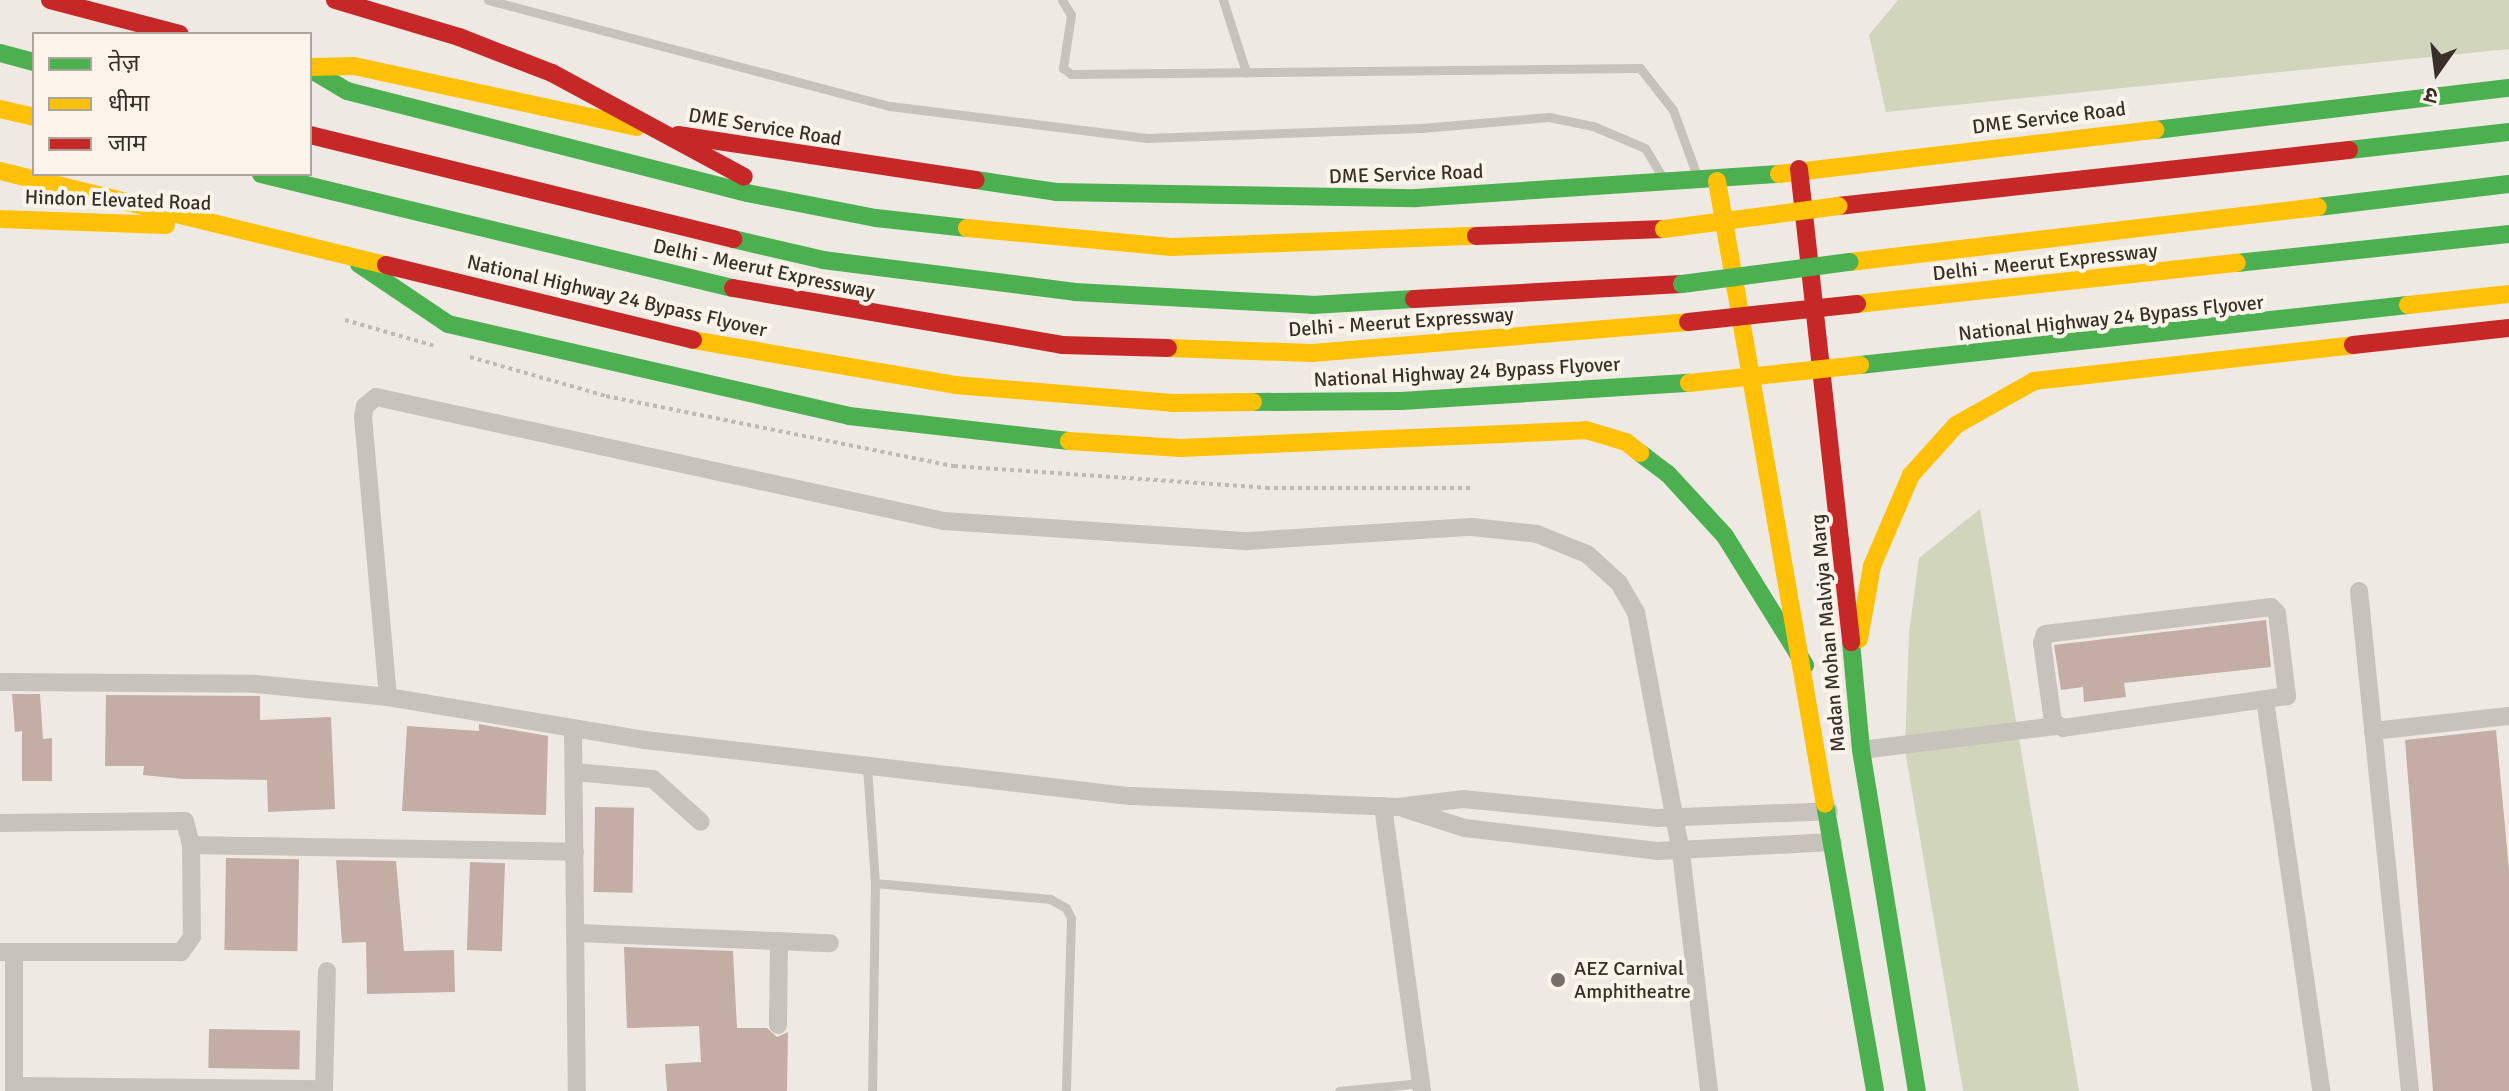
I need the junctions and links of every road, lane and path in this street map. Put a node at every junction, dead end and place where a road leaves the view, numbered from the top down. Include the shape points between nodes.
1 (50, 0) edge
2 (335, 0) edge
3 (488, 0) edge
4 (1062, 0) edge
5 (1223, 0) edge
6 (172, 32) edge
7 (0, 53) edge
8 (32, 61) edge
9 (312, 68) edge
10 (312, 69) edge
11 (1246, 72) junction
12 (2509, 88) edge
13 (0, 109) edge
14 (32, 117) edge
15 (654, 131) junction
16 (2509, 132) edge
17 (312, 136) edge
18 (1799, 169) junction
19 (0, 171) edge
20 (269, 176) edge
21 (1708, 181) junction
22 (1665, 182) junction
23 (2509, 184) edge
24 (820, 207) junction
25 (0, 219) edge
26 (234, 226) junction
27 (2509, 234) edge
28 (341, 252) junction
29 (2509, 294) edge
30 (2509, 328) edge
31 (2359, 591) dead end
32 (1805, 665) junction
33 (1854, 674) junction
34 (0, 682) edge
35 (388, 697) junction
36 (2265, 700) junction
37 (2509, 717) edge
38 (2056, 726) junction
39 (573, 728) junction
40 (2373, 731) junction
41 (1861, 750) junction
42 (867, 766) junction
43 (574, 772) junction
44 (1390, 807) junction
45 (1829, 811) junction
46 (1674, 816) junction
47 (701, 822) dead end
48 (0, 823) edge
49 (1833, 842) junction
50 (191, 845) junction
51 (575, 852) junction
52 (1681, 852) junction
53 (875, 883) junction
54 (576, 933) junction
55 (779, 941) junction
56 (830, 943) dead end
57 (7, 952) edge
58 (327, 971) dead end
59 (778, 1025) dead end
60 (1422, 1087) edge
61 (14, 1088) edge
62 (1397, 1088) edge
63 (324, 1090) edge
64 (1350, 1090) edge
65 (577, 1091) edge
66 (872, 1091) edge
67 (1066, 1091) edge
68 (1339, 1091) edge
69 (1709, 1091) edge
70 (1875, 1091) edge
71 (1917, 1091) edge
72 (2321, 1091) edge
73 (2410, 1091) edge

1 - 6 main road
2 - 15 main road via 459,37 552,73
3 - 22 lane via 890,106 1103,133 1177,137 1422,128 1549,117 1593,126 1645,148
4 - 11 lane via 1071,15 1063,68 1071,74
5 - 11 lane
7 - 8 main road
9 - 15 main road, DME Service Road via 354,66
10 - 24 main road via 347,91
11 - 21 lane via 1640,68 1673,110
12 - 18 main road, DME Service Road
13 - 14 main road
15 - 22 main road, DME Service Road via 933,177 1085,193 1416,198
15 - 24 main road via 726,170
16 - 24 main road, bridge via 1664,229 1171,247 876,218
17 - 23 main road, Delhi - Meerut Expressway, bridge via 823,260 1075,292 1312,305 1682,284
18 - 21 main road, DME Service Road
18 - 33 main road, Madan Mohan Malviya Marg via 1828,397
19 - 26 main road
20 - 27 main road, Delhi - Meerut Expressway, bridge via 783,300 1062,345 1312,353 1688,322
21 - 22 main road, DME Service Road
21 - 32 main road, Madan Mohan Malviya Marg
25 - 26 main road, Hindon Elevated Road
26 - 28 main road, National Highway 24 Bypass Flyover
28 - 29 main road, National Highway 24 Bypass Flyover, bridge via 730,349 955,385 1172,403 1401,401 1689,383
28 - 32 main road via 448,324 849,416 1065,441 1181,448 1586,430 1626,442 1668,474 1725,536
30 - 33 main road via 2034,381 1985,406 1933,447 1895,504 1872,566
31 - 40 street
32 - 45 main road, Madan Mohan Malviya Marg
33 - 41 main road, Madan Mohan Malviya Marg
34 - 35 street via 256,684
35 - 39 street
35 - 46 street via 363,417 376,397 944,521 1247,541 1472,527 1537,534 1587,554 1619,583 1636,612
36 - 38 street
36 - 38 street via 2289,693 2277,613 2271,607 2045,634 2042,643
36 - 72 street
37 - 40 street
38 - 41 street
39 - 42 street
39 - 43 street
40 - 73 street
41 - 71 main road, Madan Mohan Malviya Marg
42 - 44 street via 1132,796
42 - 53 lane
43 - 47 street via 653,779
43 - 51 street
44 - 46 street via 1463,799
44 - 52 street via 1465,828
44 - 60 street
45 - 46 street
45 - 49 main road, Madan Mohan Malviya Marg
46 - 52 street
48 - 50 street via 174,819 190,829
49 - 52 street
49 - 70 main road, Madan Mohan Malviya Marg
50 - 51 street
50 - 57 street via 192,937 181,952
51 - 54 street
52 - 69 street
53 - 66 lane
53 - 67 lane via 1050,899 1066,908 1071,918
54 - 55 street
54 - 65 street
55 - 56 street
55 - 59 street
57 - 61 street
58 - 63 street
60 - 62 lane
61 - 63 street
62 - 64 lane
64 - 68 lane

